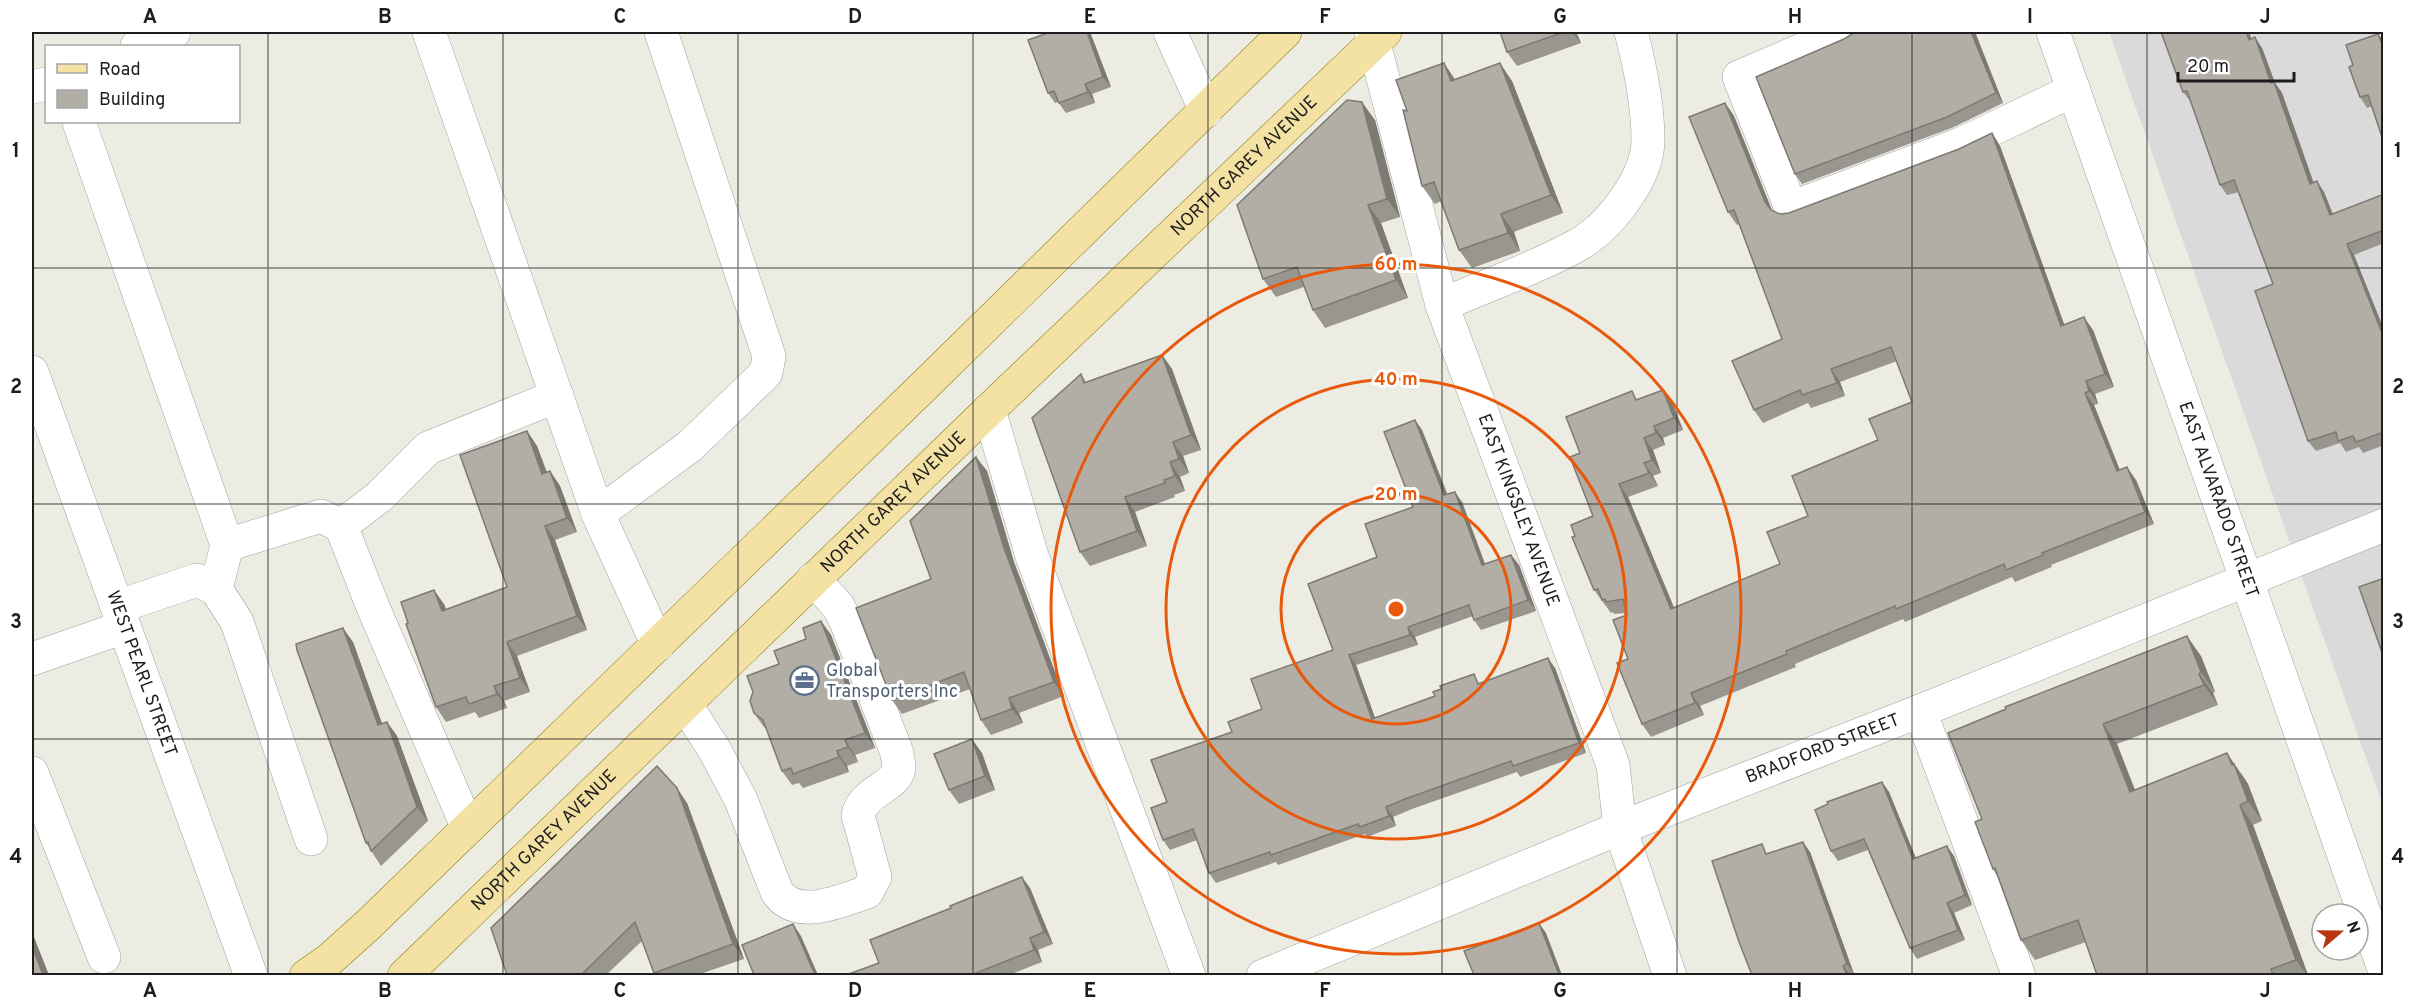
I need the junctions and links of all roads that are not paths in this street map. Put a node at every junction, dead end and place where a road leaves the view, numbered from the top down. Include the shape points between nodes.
1 (174, 32) edge
2 (429, 32) edge
3 (661, 32) edge
4 (1170, 32) edge
5 (1285, 32) edge
6 (1631, 32) edge
7 (1844, 32) edge
8 (2053, 32) edge
9 (1376, 35) edge
10 (140, 45) edge
11 (2074, 90) junction
12 (1206, 111) junction
13 (79, 123) edge
14 (1443, 305) junction
15 (32, 372) edge
16 (557, 396) junction
17 (989, 410) junction
18 (598, 514) junction
19 (2384, 525) edge
20 (341, 526) junction
21 (227, 545) junction
22 (813, 579) junction
23 (2246, 579) junction
24 (216, 589) junction
25 (120, 617) junction
26 (658, 645) junction
27 (32, 659) edge
28 (686, 704) junction
29 (1920, 711) junction
30 (32, 774) edge
31 (467, 826) junction
32 (1620, 828) junction
33 (311, 839) dead end
34 (104, 957) dead end
35 (1319, 965) edge
36 (2384, 969) edge
37 (251, 975) edge
38 (306, 975) edge
39 (404, 975) edge
40 (1190, 975) edge
41 (1263, 975) edge
42 (1670, 975) edge
43 (2019, 975) edge

1 - 10 street
2 - 16 street
3 - 18 street via 769,356 766,373 690,446
4 - 12 street
5 - 12 main road
6 - 14 street via 1641,71 1648,141 1640,175 1612,217 1578,245
7 - 11 street via 1739,77 1791,208 1962,144
8 - 11 street, EAST ALVARADO STREET
9 - 14 street, EAST KINGSLEY AVENUE
9 - 17 main road, NORTH GAREY AVENUE
11 - 23 street, EAST ALVARADO STREET
12 - 26 main road
13 - 21 street
14 - 32 street, EAST KINGSLEY AVENUE via 1613,765
15 - 25 street, WEST PEARL STREET
16 - 18 street
16 - 20 street via 428,448 379,497
17 - 22 main road, NORTH GAREY AVENUE
17 - 40 street via 1032,556
18 - 26 street
19 - 23 street, BRADFORD STREET
20 - 21 street via 321,516
20 - 31 street
21 - 24 street
22 - 28 main road, NORTH GAREY AVENUE
22 - 28 street via 846,621 897,753 899,768 895,777 860,805 858,815 875,877 867,892 827,905 793,906 783,900 741,800
23 - 29 street, BRADFORD STREET
23 - 36 street, EAST ALVARADO STREET
24 - 25 street via 197,580
24 - 33 street via 237,622
25 - 27 street
25 - 37 street, WEST PEARL STREET
26 - 31 main road
28 - 39 main road, NORTH GAREY AVENUE
29 - 32 street, BRADFORD STREET
29 - 43 street
30 - 34 street
31 - 38 main road via 368,925
32 - 35 street, BRADFORD STREET
32 - 42 street, EAST KINGSLEY AVENUE
35 - 41 street, BRADFORD STREET

